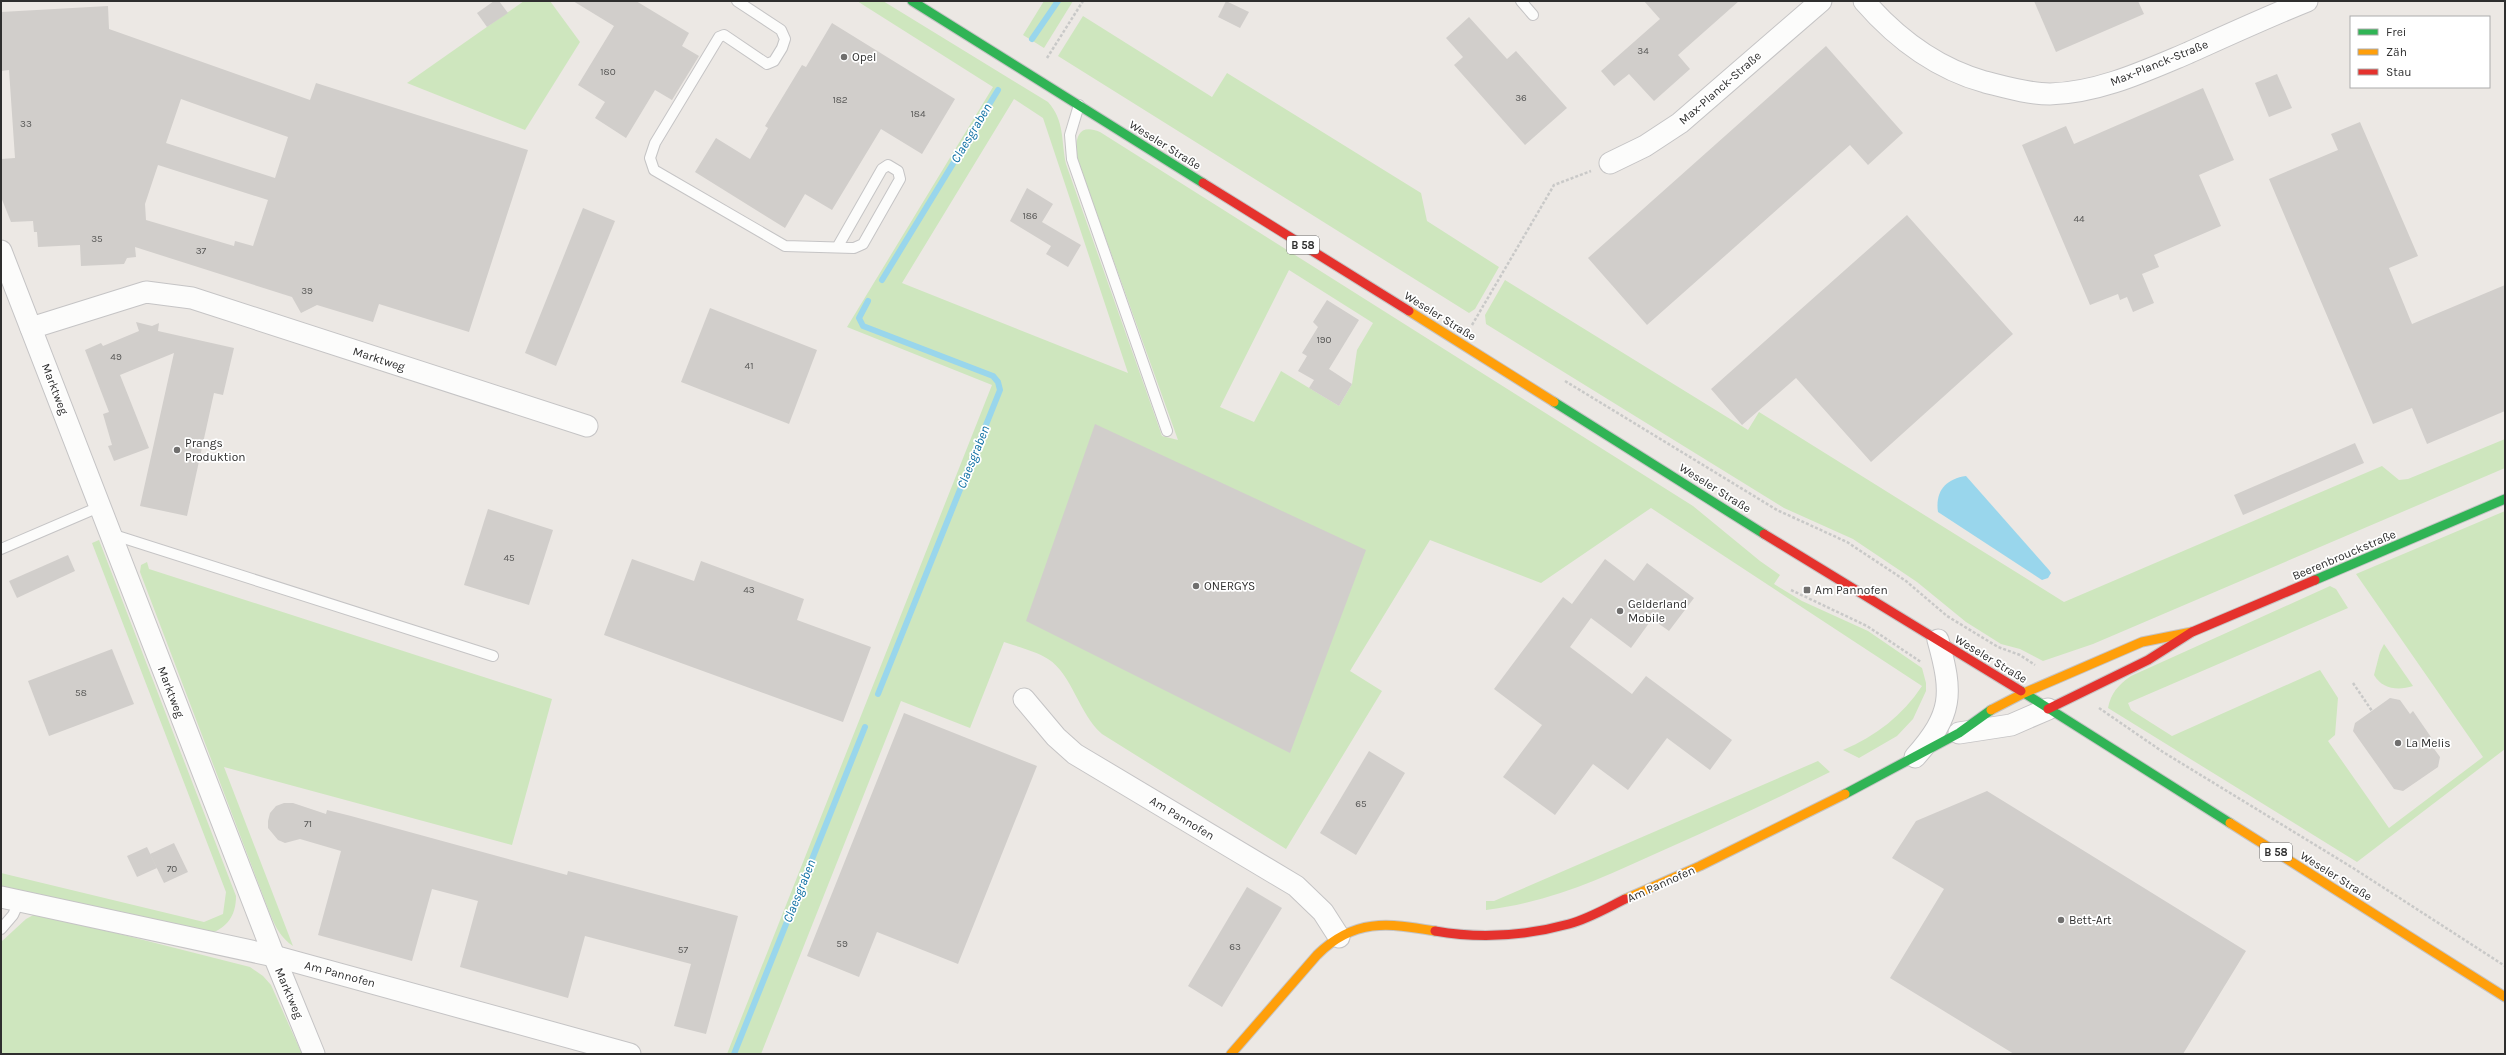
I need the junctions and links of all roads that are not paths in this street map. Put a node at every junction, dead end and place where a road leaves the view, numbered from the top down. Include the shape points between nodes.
1 (736, 1) edge
2 (912, 1) edge
3 (1520, 1) edge
4 (1821, 1) edge
5 (1864, 1) edge
6 (2307, 1) edge
7 (1533, 15) dead end
8 (1079, 106) junction
9 (1610, 163) road end
10 (838, 246) junction
11 (1, 251) edge
12 (31, 328) junction
13 (587, 426) dead end
14 (1167, 431) dead end
15 (2505, 499) edge
16 (99, 507) junction
17 (110, 533) junction
18 (1, 549) edge
19 (2192, 632) junction
20 (1938, 640) junction
21 (493, 656) dead end
22 (2024, 693) junction
23 (1024, 699) dead end
24 (2048, 709) junction
25 (1959, 733) junction
26 (1915, 757) junction
27 (10, 899) edge
28 (1, 929) edge
29 (1339, 937) junction
30 (274, 956) junction
31 (2505, 997) edge
32 (314, 1054) edge
33 (630, 1054) edge
34 (1230, 1054) edge

1 - 10 lane via 782,30 785,39 782,48 774,61 767,64 724,35 719,37 655,143 650,158 654,170 785,246
2 - 8 main road, Weseler Straße / B 58
3 - 7 lane
4 - 9 street, Max-Planck-Straße via 1680,123 1645,146
5 - 6 street, Max-Planck-Straße via 1884,25 1930,59 1964,76 2008,88 2050,94 2120,81
8 - 14 lane via 1070,135 1072,159
8 - 20 main road, Weseler Straße / B 58
10 - 10 lane via 854,248 863,244 900,179 898,171 888,165 882,169
11 - 12 street, Marktweg
12 - 13 street, Marktweg via 146,292 192,298
12 - 16 street, Marktweg
15 - 19 main road, Beerenbrouckstraße
16 - 17 street, Marktweg
16 - 18 lane
17 - 21 lane
17 - 30 street, Marktweg
19 - 22 main road, Beerenbrouckstraße via 2142,642
19 - 24 main road, Beerenbrouckstraße via 2148,660
20 - 22 main road, Weseler Straße / B 58
20 - 26 street via 1948,682 1946,706 1929,740
22 - 24 main road, Weseler Straße / B 58
22 - 25 main road, Beerenbrouckstraße via 1985,713
23 - 29 street, Am Pannofen via 1075,754 1296,886 1323,912
24 - 25 street via 2011,725
24 - 31 main road, Weseler Straße / B 58
25 - 26 main road, Am Pannofen
26 - 29 main road, Am Pannofen via 1829,803 1700,866 1570,924 1514,935 1483,936 1374,924 1353,929
27 - 28 lane via 12,915
27 - 30 street, Am Pannofen
29 - 34 main road, Am Pannofen via 1317,955
30 - 32 street, Marktweg
30 - 33 street, Am Pannofen

